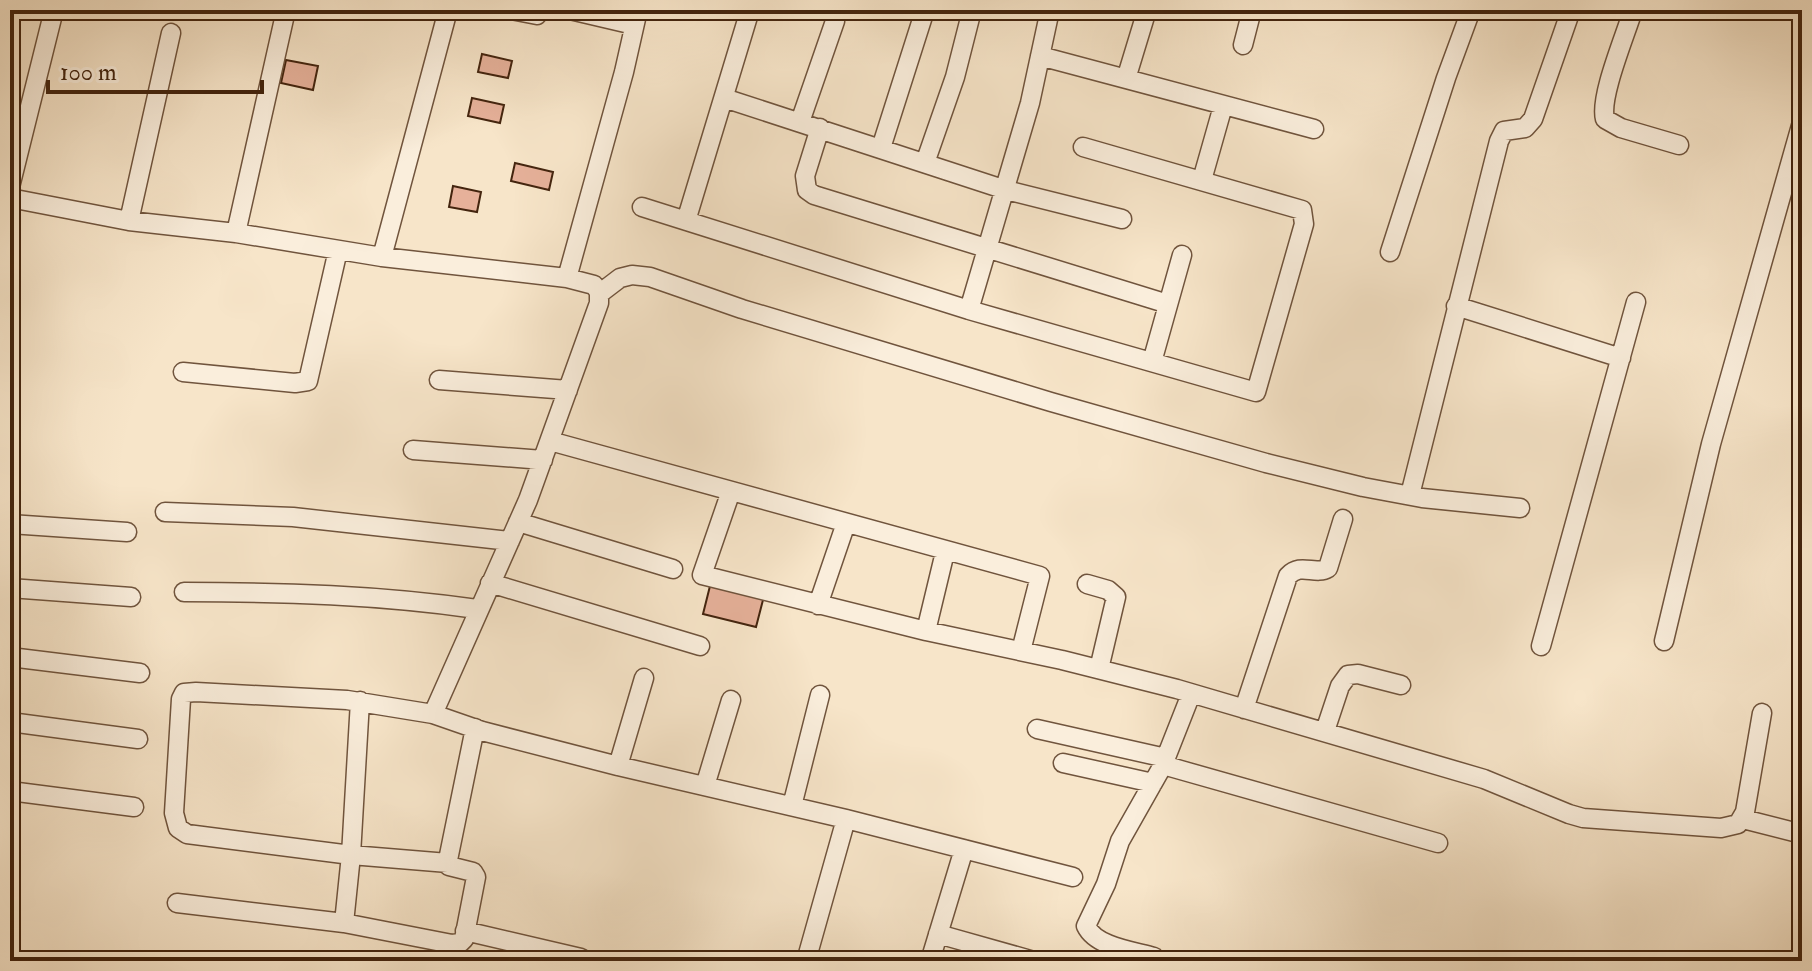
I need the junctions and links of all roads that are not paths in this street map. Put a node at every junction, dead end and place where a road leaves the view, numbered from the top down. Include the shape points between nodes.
1 (54, 10) edge
2 (286, 10) edge
3 (448, 10) edge
4 (511, 10) edge
5 (541, 10) edge
6 (570, 10) edge
7 (750, 10) edge
8 (925, 10) edge
9 (972, 10) edge
10 (1050, 10) edge
11 (1147, 10) edge
12 (1252, 10) edge
13 (1471, 10) edge
14 (1571, 10) edge
15 (1633, 10) edge
16 (636, 18) edge
17 (835, 21) dead end
18 (171, 33) dead end
19 (1243, 45) dead end
20 (1040, 56) junction
21 (1126, 79) junction
22 (724, 98) junction
23 (1223, 106) junction
24 (800, 122) junction
25 (1802, 122) edge
26 (820, 128) junction
27 (1314, 129) dead end
28 (1679, 145) dead end
29 (1083, 147) dead end
30 (881, 148) junction
31 (925, 163) junction
32 (1202, 180) junction
33 (10, 187) edge
34 (1006, 190) junction
35 (10, 198) edge
36 (642, 207) dead end
37 (1122, 219) dead end
38 (129, 221) junction
39 (686, 221) junction
40 (236, 233) junction
41 (338, 250) junction
42 (988, 250) junction
43 (1390, 252) dead end
44 (1182, 255) dead end
45 (382, 257) junction
46 (567, 278) junction
47 (599, 294) junction
48 (1636, 302) dead end
49 (1168, 304) junction
50 (1456, 306) junction
51 (969, 310) junction
52 (1621, 358) junction
53 (1152, 362) junction
54 (183, 372) dead end
55 (439, 380) dead end
56 (568, 390) junction
57 (550, 441) junction
58 (413, 450) dead end
59 (543, 460) junction
60 (731, 491) junction
61 (1410, 495) junction
62 (1520, 508) dead end
63 (165, 512) dead end
64 (1343, 519) dead end
65 (518, 522) junction
66 (846, 523) junction
67 (10, 524) edge
68 (127, 532) dead end
69 (510, 541) junction
70 (945, 552) junction
71 (673, 569) dead end
72 (490, 583) junction
73 (1087, 584) dead end
74 (10, 588) edge
75 (184, 592) dead end
76 (131, 597) dead end
77 (818, 605) junction
78 (477, 609) junction
79 (926, 631) junction
80 (1664, 641) dead end
81 (700, 646) dead end
82 (1541, 646) dead end
83 (1021, 651) junction
84 (10, 657) edge
85 (1099, 669) junction
86 (140, 673) dead end
87 (644, 678) dead end
88 (1401, 685) dead end
89 (1191, 694) junction
90 (820, 695) dead end
91 (731, 700) dead end
92 (360, 701) junction
93 (1244, 709) junction
94 (1762, 713) dead end
95 (433, 714) junction
96 (10, 722) edge
97 (475, 728) junction
98 (1037, 729) dead end
99 (1325, 731) junction
100 (138, 739) dead end
101 (1164, 762) junction
102 (1063, 763) dead end
103 (618, 766) junction
104 (1153, 783) junction
105 (705, 786) junction
106 (10, 791) edge
107 (792, 806) junction
108 (134, 807) dead end
109 (846, 819) junction
110 (1743, 819) junction
111 (1802, 834) edge
112 (1438, 843) dead end
113 (964, 849) junction
114 (351, 855) junction
115 (448, 863) junction
116 (1073, 877) dead end
117 (177, 903) dead end
118 (344, 923) junction
119 (465, 931) junction
120 (938, 934) junction
121 (1154, 957) dead end
122 (581, 958) dead end
123 (806, 961) edge
124 (930, 961) edge
125 (1034, 961) edge

1 - 33 street
2 - 40 street
3 - 45 street
4 - 5 street via 537,15
6 - 16 street
7 - 22 street
8 - 30 street
9 - 31 street
10 - 20 street
11 - 21 street
12 - 19 street
13 - 43 street
14 - 50 street via 1533,119 1525,128 1504,131 1499,141
15 - 28 street via 1609,86 1605,119
16 - 46 street
17 - 24 street
18 - 38 street
20 - 21 street
20 - 34 street
21 - 23 street
22 - 24 street
22 - 39 street
23 - 27 street
23 - 32 street
24 - 26 street
25 - 80 street via 1711,444
26 - 30 street
26 - 42 street via 805,176 807,190
29 - 32 street
30 - 31 street
31 - 34 street
32 - 53 street via 1302,210 1304,224 1256,392
34 - 37 street
34 - 42 street
35 - 38 street
36 - 39 street
38 - 40 street
39 - 51 street
40 - 41 street
41 - 45 street
41 - 54 street via 308,381
42 - 49 street
42 - 51 street
44 - 49 street
45 - 46 street
46 - 47 street via 594,285
47 - 56 street
47 - 61 street via 620,278 650,277 1051,402 1266,463
48 - 52 street
49 - 53 street
50 - 52 street
50 - 61 street
51 - 53 street
52 - 82 street
55 - 56 street
56 - 57 street
57 - 59 street
57 - 60 street
58 - 59 street
59 - 65 street
60 - 66 street
60 - 77 street via 702,575
61 - 62 street
63 - 69 street via 293,517
64 - 93 street via 1328,568 1303,568 1288,576
65 - 69 street
65 - 71 street
66 - 70 street
66 - 77 street
67 - 68 street
69 - 72 street
70 - 79 street
70 - 83 street via 1040,576
72 - 78 street
72 - 81 street
73 - 85 street via 1116,597
74 - 76 street
75 - 78 street via 364,596
77 - 79 street
78 - 95 street
79 - 83 street
83 - 85 street
84 - 86 street
85 - 89 street
87 - 103 street
88 - 99 street via 1348,675
89 - 93 street
89 - 101 street
90 - 107 street
91 - 105 street
92 - 95 street
92 - 114 street
92 - 114 street via 196,692 184,693 179,713 174,813 178,828 187,834
93 - 99 street
94 - 110 street
95 - 97 street
96 - 100 street
97 - 103 street
97 - 115 street
98 - 101 street
99 - 110 street via 1484,779 1583,818 1721,828 1732,828
101 - 104 street
101 - 112 street
102 - 104 street
103 - 105 street
104 - 121 street via 1120,841 1086,926 1103,941
105 - 107 street
106 - 108 street
107 - 109 street
109 - 113 street
109 - 123 street
110 - 111 street
113 - 116 street
113 - 120 street
114 - 115 street
114 - 118 street
115 - 119 street via 476,877
117 - 118 street
118 - 119 street via 452,944 460,943
119 - 122 street
120 - 124 street
120 - 125 street

